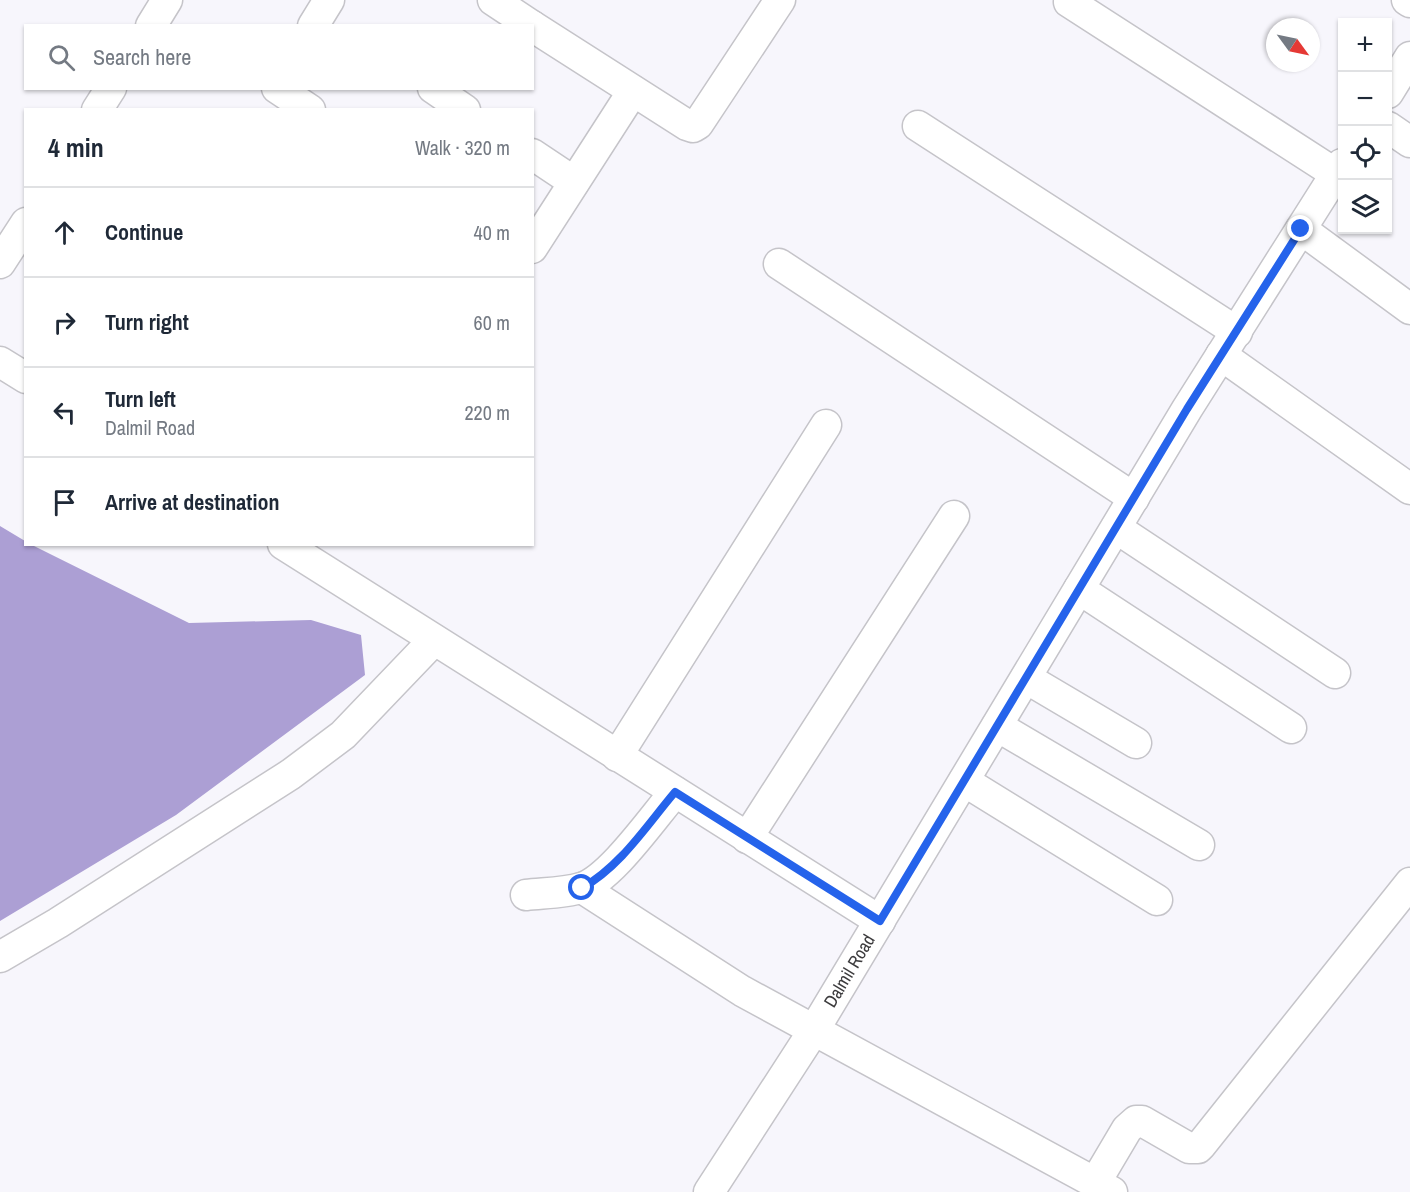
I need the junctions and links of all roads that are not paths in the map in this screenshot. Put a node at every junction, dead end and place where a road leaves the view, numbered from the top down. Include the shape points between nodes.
1 (167, 0) edge
2 (493, 0) edge
3 (780, 0) edge
4 (1069, 2) dead end
5 (152, 24) edge
6 (529, 24) edge
7 (534, 27) edge
8 (1410, 57) edge
9 (1392, 86) edge
10 (110, 90) edge
11 (274, 90) edge
12 (278, 90) edge
13 (436, 90) edge
14 (633, 91) junction
15 (98, 108) edge
16 (262, 108) edge
17 (307, 108) edge
18 (462, 108) edge
19 (918, 126) dead end
20 (1392, 130) edge
21 (1410, 142) edge
22 (534, 155) edge
23 (1338, 168) edge
24 (1338, 171) edge
25 (574, 182) junction
26 (24, 226) edge
27 (1301, 229) junction
28 (534, 245) edge
29 (0, 263) edge
30 (779, 264) dead end
31 (1410, 309) edge
32 (1229, 344) junction
33 (0, 362) edge
34 (24, 377) edge
35 (826, 425) dead end
36 (1410, 489) edge
37 (1134, 498) junction
38 (954, 516) dead end
39 (1116, 528) junction
40 (286, 546) edge
41 (1079, 589) junction
42 (434, 640) junction
43 (1335, 673) dead end
44 (1026, 678) junction
45 (997, 726) junction
46 (1291, 728) dead end
47 (1136, 743) dead end
48 (617, 756) junction
49 (964, 781) junction
50 (675, 792) junction
51 (747, 838) junction
52 (1198, 845) dead end
53 (1410, 884) edge
54 (582, 888) junction
55 (525, 895) dead end
56 (1157, 900) dead end
57 (880, 921) junction
58 (0, 957) edge
59 (814, 1030) junction
60 (1106, 1189) edge
61 (710, 1192) edge

1 - 5 street
2 - 6 street
3 - 14 street via 698,124 687,126
4 - 23 street
7 - 14 street
8 - 9 street
10 - 15 street
11 - 16 street
12 - 17 street
13 - 18 street
14 - 25 street
19 - 32 street
20 - 21 street
22 - 25 street
24 - 27 street, Dalmil Road
25 - 28 street
26 - 29 street
27 - 31 street
27 - 32 street, Dalmil Road
30 - 37 street
32 - 36 street
32 - 37 street, Dalmil Road
33 - 34 street
35 - 48 street
37 - 39 street, Dalmil Road
38 - 51 street
39 - 41 street, Dalmil Road
39 - 43 street
40 - 42 street
41 - 44 street, Dalmil Road
41 - 46 street
42 - 48 street
42 - 58 street via 343,735 291,774
44 - 45 street, Dalmil Road
44 - 47 street
45 - 49 street, Dalmil Road
45 - 52 street
48 - 50 street
49 - 56 street
49 - 57 street, Dalmil Road
50 - 51 street
50 - 54 street via 613,866
51 - 57 street
53 - 60 street via 1198,1148 1189,1148 1136,1121 1127,1129
54 - 55 street
54 - 59 street via 742,991
57 - 59 street, Dalmil Road
59 - 60 street
59 - 61 street, Dalmil Road

